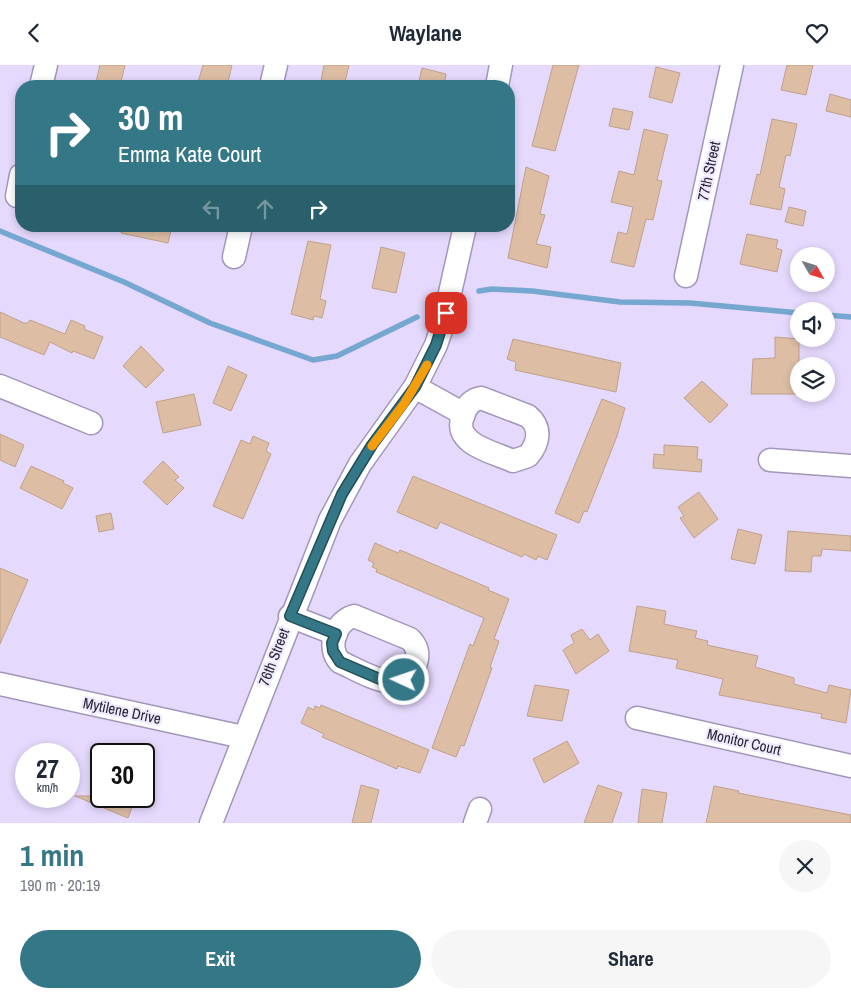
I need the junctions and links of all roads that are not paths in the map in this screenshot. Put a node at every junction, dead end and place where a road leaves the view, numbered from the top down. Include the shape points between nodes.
1 (46, 65) edge
2 (276, 65) edge
3 (501, 65) edge
4 (732, 65) edge
5 (42, 80) edge
6 (272, 80) edge
7 (498, 80) edge
8 (240, 232) edge
9 (464, 232) edge
10 (234, 257) dead end
11 (686, 276) dead end
12 (0, 386) edge
13 (415, 387) junction
14 (464, 413) dead end
15 (90, 423) dead end
16 (770, 460) dead end
17 (851, 466) edge
18 (290, 616) junction
19 (336, 634) dead end
20 (0, 684) edge
21 (637, 719) dead end
22 (243, 737) junction
23 (851, 766) edge
24 (211, 823) edge

1 - 5 street
2 - 6 street
3 - 7 street
4 - 11 street, 77th Street
8 - 10 street
9 - 13 street, 76th Street via 443,324
12 - 15 street
13 - 14 street
13 - 18 street, 76th Street via 372,445 342,494
16 - 17 street
18 - 19 street
18 - 22 street, 76th Street
20 - 22 street, Mytilene Drive
21 - 23 street, Monitor Court
22 - 24 street, 76th Street

